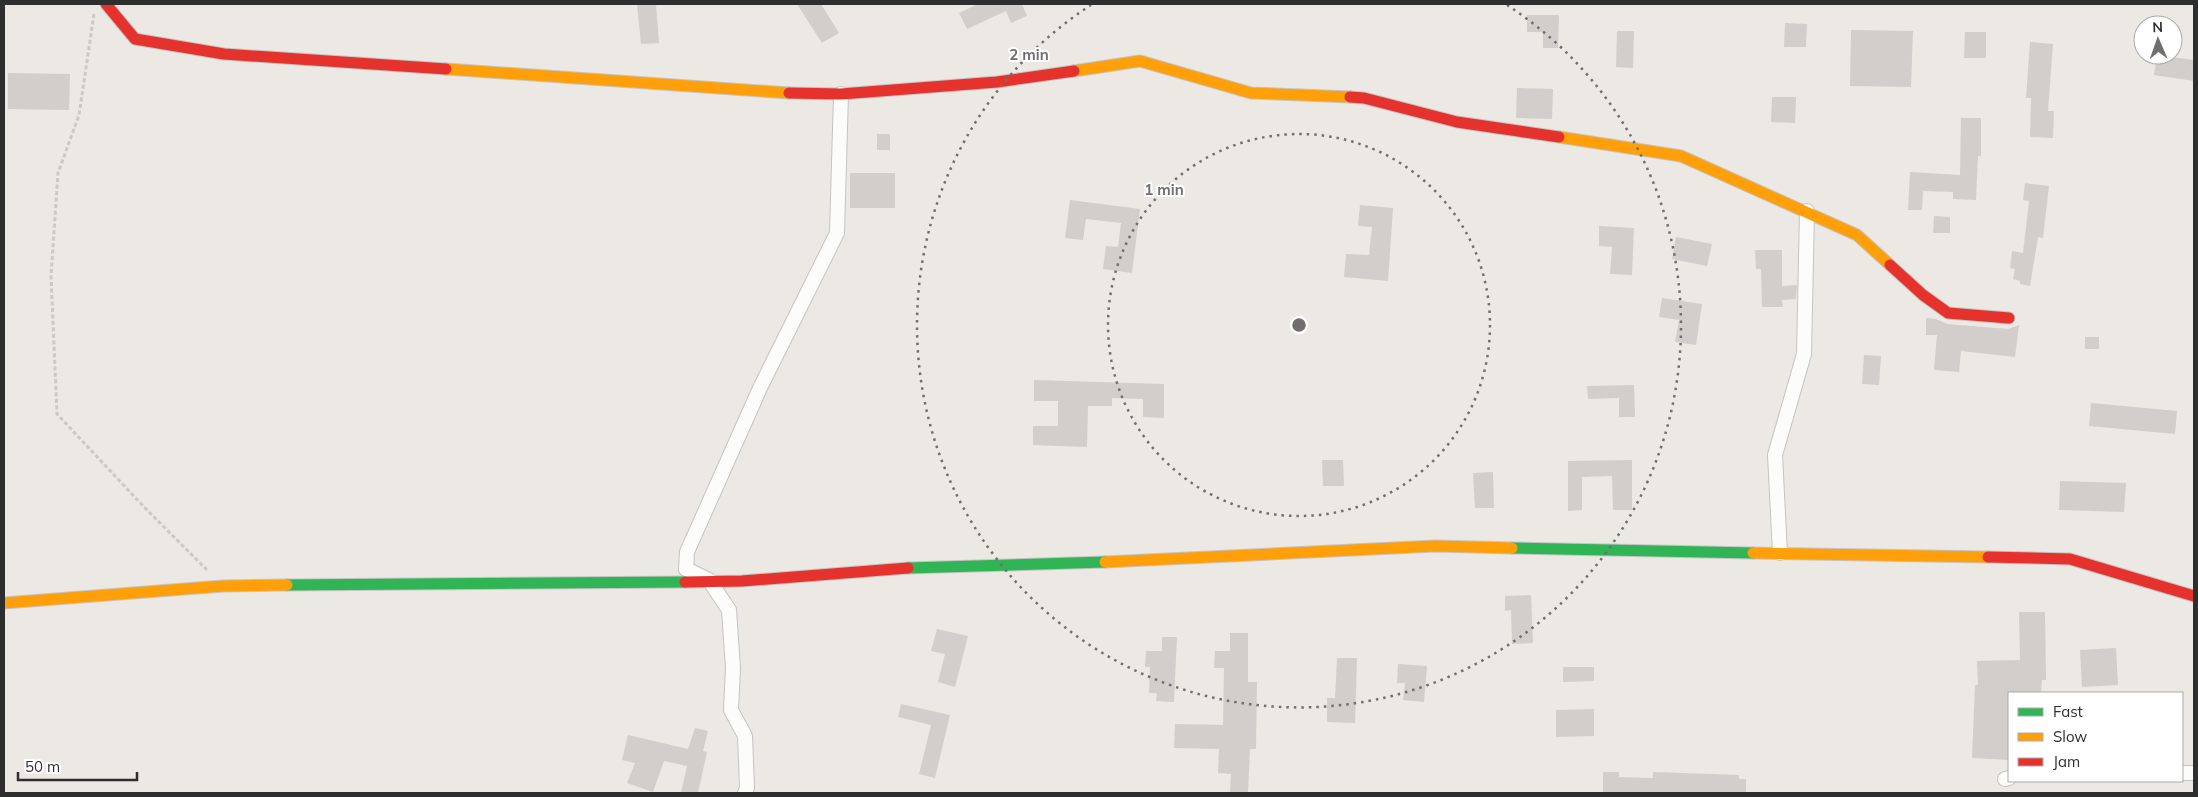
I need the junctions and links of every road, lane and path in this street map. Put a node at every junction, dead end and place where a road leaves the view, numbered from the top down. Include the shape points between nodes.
1 (106, 4) edge
2 (94, 13) dead end
3 (841, 94) junction
4 (1807, 211) junction
5 (2009, 318) dead end
6 (1780, 553) junction
7 (709, 580) junction
8 (223, 586) junction
9 (2194, 596) edge
10 (4, 603) edge
11 (745, 793) edge

1 - 3 street via 135,39 224,54 802,94
2 - 8 path via 79,115 58,173 51,276 57,414
3 - 4 street via 997,82 1140,61 1251,93 1364,98 1457,122 1681,156
3 - 7 street via 838,233 760,388 687,552 686,569
4 - 5 street via 1857,235 1923,295 1948,313
4 - 6 street via 1804,354 1775,455
6 - 7 street via 1435,546 1170,560 915,566 742,581
6 - 9 street via 2070,559
7 - 8 street
7 - 11 street via 729,610 732,710 745,736
8 - 10 street

